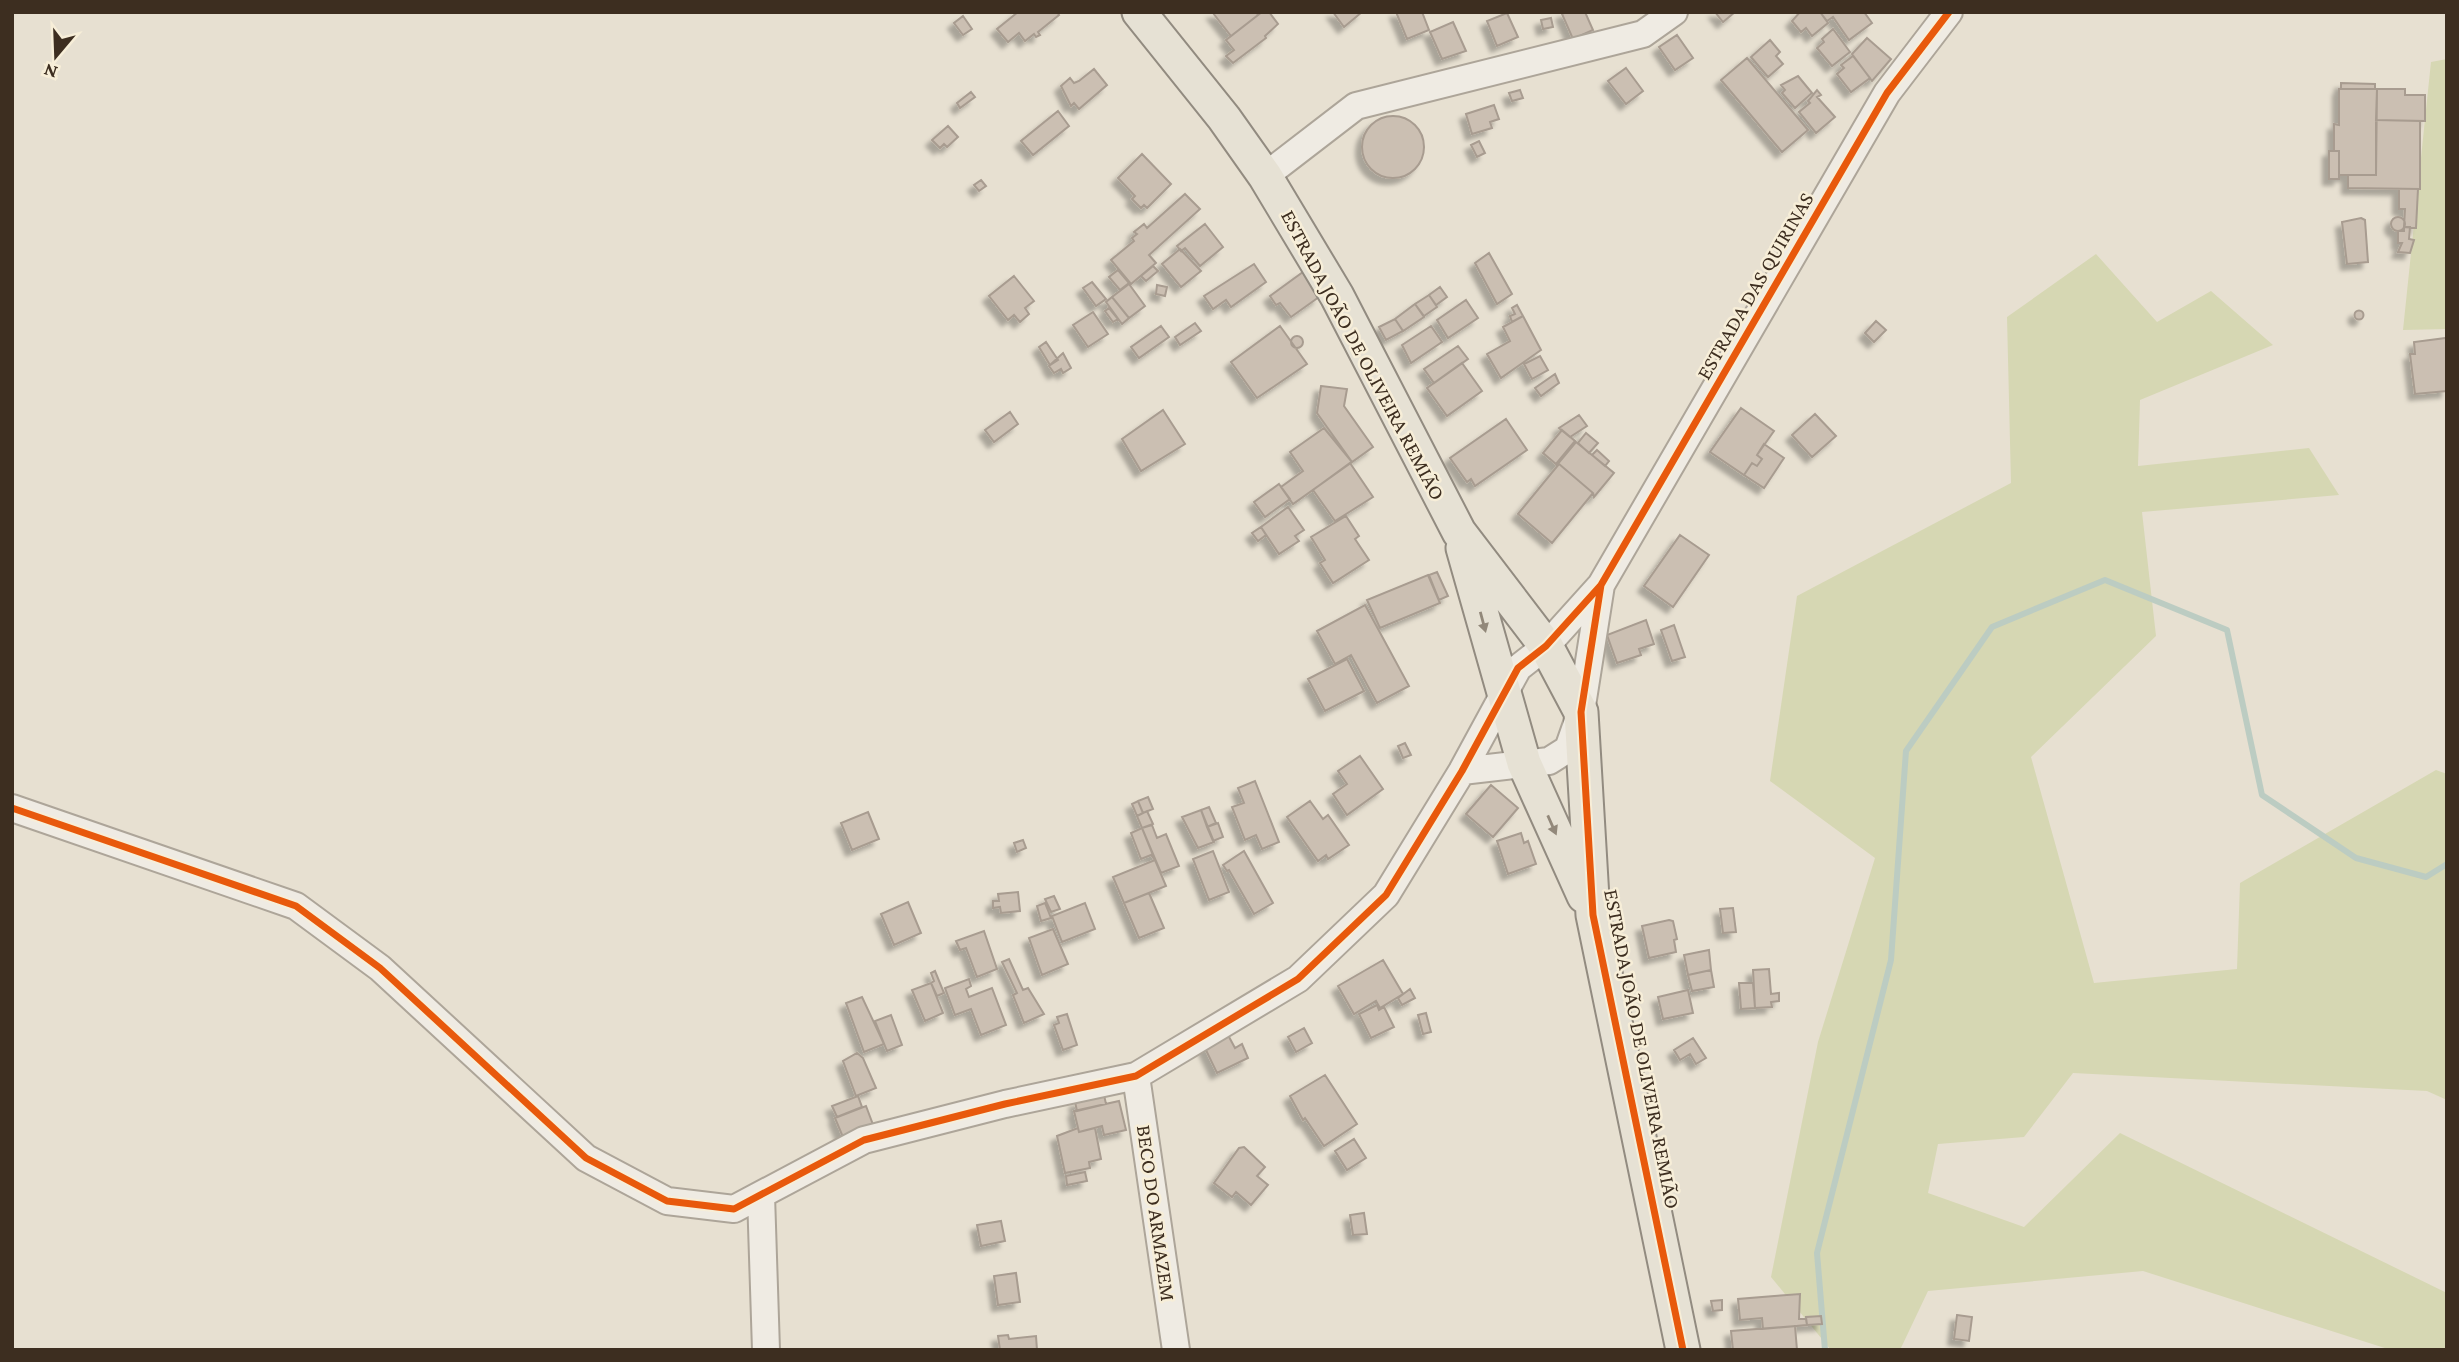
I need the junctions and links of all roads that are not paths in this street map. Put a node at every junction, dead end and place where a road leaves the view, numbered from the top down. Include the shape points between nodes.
1 (1139, 12) edge
2 (1674, 12) edge
3 (1949, 12) edge
4 (1265, 176) junction
5 (1459, 532) junction
6 (1601, 584) junction
7 (1546, 646) junction
8 (1503, 693) junction
9 (1581, 712) junction
10 (1524, 763) junction
11 (1462, 771) junction
12 (12, 808) edge
13 (1592, 915) junction
14 (1136, 1076) junction
15 (761, 1195) junction
16 (766, 1350) edge
17 (1176, 1350) edge
18 (1684, 1350) edge

1 - 4 main road, ESTRADA JOÃO DE OLIVEIRA REMIÃO
2 - 4 street via 1643,34 1356,106
3 - 6 street, ESTRADA DAS QUIRINAS via 1887,93
4 - 5 main road, ESTRADA JOÃO DE OLIVEIRA REMIÃO via 1337,296
5 - 7 main road, ESTRADA JOÃO DE OLIVEIRA REMIÃO
5 -> 8 main road, ESTRADA JOÃO DE OLIVEIRA REMIÃO
6 - 7 street, ESTRADA DAS QUIRINAS
6 - 9 street, ESTRADA DAS QUIRINAS
7 - 8 street, ESTRADA DAS QUIRINAS via 1518,668
7 - 9 main road, ESTRADA JOÃO DE OLIVEIRA REMIÃO
8 - 10 main road, ESTRADA JOÃO DE OLIVEIRA REMIÃO
8 - 11 street, ESTRADA DAS QUIRINAS
9 - 10 street, ESTRADA DAS QUIRINAS via 1569,749 1549,761
9 - 13 main road, ESTRADA JOÃO DE OLIVEIRA REMIÃO
10 - 11 street, ESTRADA DAS QUIRINAS
10 -> 13 main road, ESTRADA JOÃO DE OLIVEIRA REMIÃO
11 - 14 street, ESTRADA DAS QUIRINAS via 1386,895 1298,979
12 - 15 street, ESTRADA DAS QUIRINAS via 296,906 380,968 586,1158 667,1201 734,1209
13 - 18 main road, ESTRADA JOÃO DE OLIVEIRA REMIÃO
14 - 15 street, ESTRADA DAS QUIRINAS via 864,1140
14 - 17 street, BECO DO ARMAZEM
15 - 16 street

